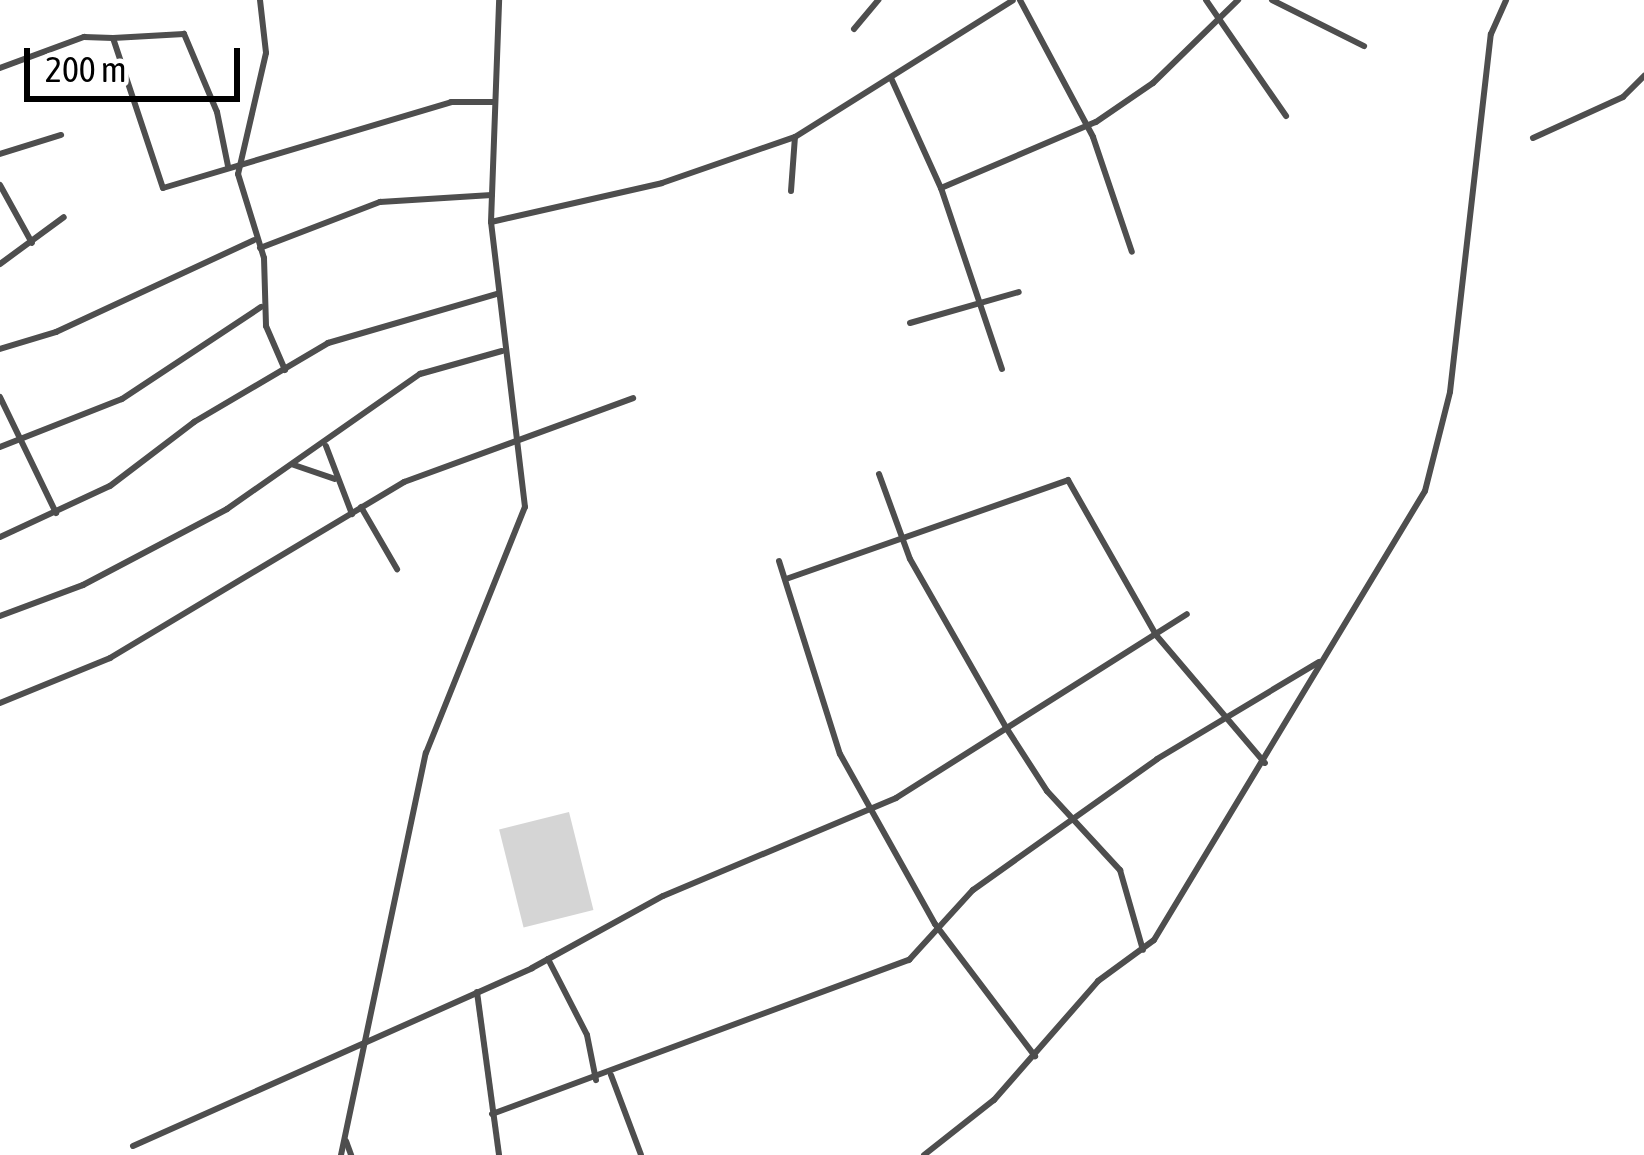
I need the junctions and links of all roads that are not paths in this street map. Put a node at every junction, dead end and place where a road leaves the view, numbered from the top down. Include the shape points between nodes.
1 (260, 0) edge
2 (500, 0) edge
3 (878, 0) edge
4 (1017, 0) edge
5 (1206, 0) edge
6 (1238, 0) edge
7 (1272, 0) edge
8 (1506, 0) edge
9 (1220, 19) junction
10 (854, 29) dead end
11 (113, 38) junction
12 (1364, 46) dead end
13 (0, 68) edge
14 (1644, 76) edge
15 (892, 78) junction
16 (493, 102) junction
17 (1286, 116) dead end
18 (1084, 124) junction
19 (61, 135) dead end
20 (795, 137) junction
21 (1533, 138) dead end
22 (0, 154) edge
23 (240, 161) junction
24 (228, 166) junction
25 (0, 185) edge
26 (941, 188) junction
27 (790, 190) dead end
28 (492, 195) junction
29 (64, 217) dead end
30 (491, 223) junction
31 (254, 240) junction
32 (32, 243) junction
33 (260, 248) junction
34 (1132, 252) dead end
35 (0, 264) edge
36 (1019, 292) dead end
37 (497, 294) junction
38 (261, 307) junction
39 (981, 309) junction
40 (910, 323) dead end
41 (0, 349) edge
42 (502, 351) junction
43 (1002, 369) dead end
44 (286, 370) junction
45 (0, 398) edge
46 (633, 398) dead end
47 (22, 440) junction
48 (521, 442) junction
49 (326, 446) junction
50 (0, 447) edge
51 (294, 466) junction
52 (878, 474) dead end
53 (335, 479) junction
54 (361, 507) junction
55 (56, 513) junction
56 (352, 514) junction
57 (0, 537) edge
58 (904, 540) junction
59 (779, 561) dead end
60 (397, 568) dead end
61 (786, 579) junction
62 (1187, 614) dead end
63 (0, 616) edge
64 (1156, 634) junction
65 (1321, 662) junction
66 (0, 703) edge
67 (1223, 720) junction
68 (1007, 729) junction
69 (1264, 763) junction
70 (871, 810) junction
71 (1073, 820) junction
72 (935, 925) junction
73 (1143, 950) junction
74 (548, 959) junction
75 (477, 992) junction
76 (368, 1042) junction
77 (1035, 1056) junction
78 (611, 1075) junction
79 (596, 1080) junction
80 (492, 1114) junction
81 (345, 1138) junction
82 (133, 1146) dead end
83 (341, 1155) edge
84 (351, 1155) edge
85 (499, 1155) edge
86 (641, 1155) edge
87 (925, 1155) edge

1 - 23 street via 266,53
2 - 16 street
3 - 10 street
4 - 15 street
4 - 18 street
5 - 9 street
6 - 9 street
7 - 12 street
8 - 65 street via 1491,34 1434,468
9 - 17 street
9 - 18 street via 1153,83
11 - 13 street via 84,37
11 - 24 street via 184,34 217,112
11 - 24 street via 163,188
14 - 21 street via 1623,97
15 - 20 street
15 - 26 street
16 - 23 street via 451,102
16 - 28 street
18 - 26 street
18 - 34 street
19 - 22 street
20 - 27 street
20 - 30 street via 662,183
23 - 24 street
23 - 31 street
25 - 32 street
26 - 39 street
28 - 30 street
28 - 33 street via 380,202
29 - 32 street
30 - 37 street
31 - 33 street
31 - 41 street via 56,332
32 - 35 street
33 - 38 street
36 - 39 street
37 - 42 street
37 - 44 street via 328,343
38 - 44 street
38 - 47 street via 122,399
39 - 40 street
39 - 43 street
42 - 48 street
42 - 49 street via 420,374
44 - 55 street
45 - 47 street
46 - 48 street
47 - 50 street
47 - 55 street
48 - 54 street via 404,482
48 - 76 street via 525,507 426,753
49 - 51 street
49 - 53 street
51 - 53 street
51 - 63 street via 155,549
52 - 58 street
53 - 56 street
54 - 56 street
54 - 60 street
55 - 57 street
56 - 66 street via 110,658
58 - 61 street
58 - 64 street via 1068,480
58 - 68 street
59 - 61 street
61 - 70 street via 840,754
62 - 64 street
64 - 67 street
64 - 68 street
65 - 67 street
65 - 69 street
67 - 69 street
67 - 71 street
68 - 70 street
68 - 71 street
69 - 73 street
70 - 72 street
70 - 74 street via 663,896
71 - 72 street
71 - 73 street via 1120,870
72 - 77 street
72 - 78 street via 909,960
73 - 77 street via 1098,981
74 - 75 street
74 - 79 street via 587,1035
75 - 76 street
75 - 80 street
76 - 81 street
76 - 82 street
77 - 87 street
78 - 79 street
78 - 86 street
79 - 80 street
80 - 85 street
81 - 83 street
81 - 84 street

